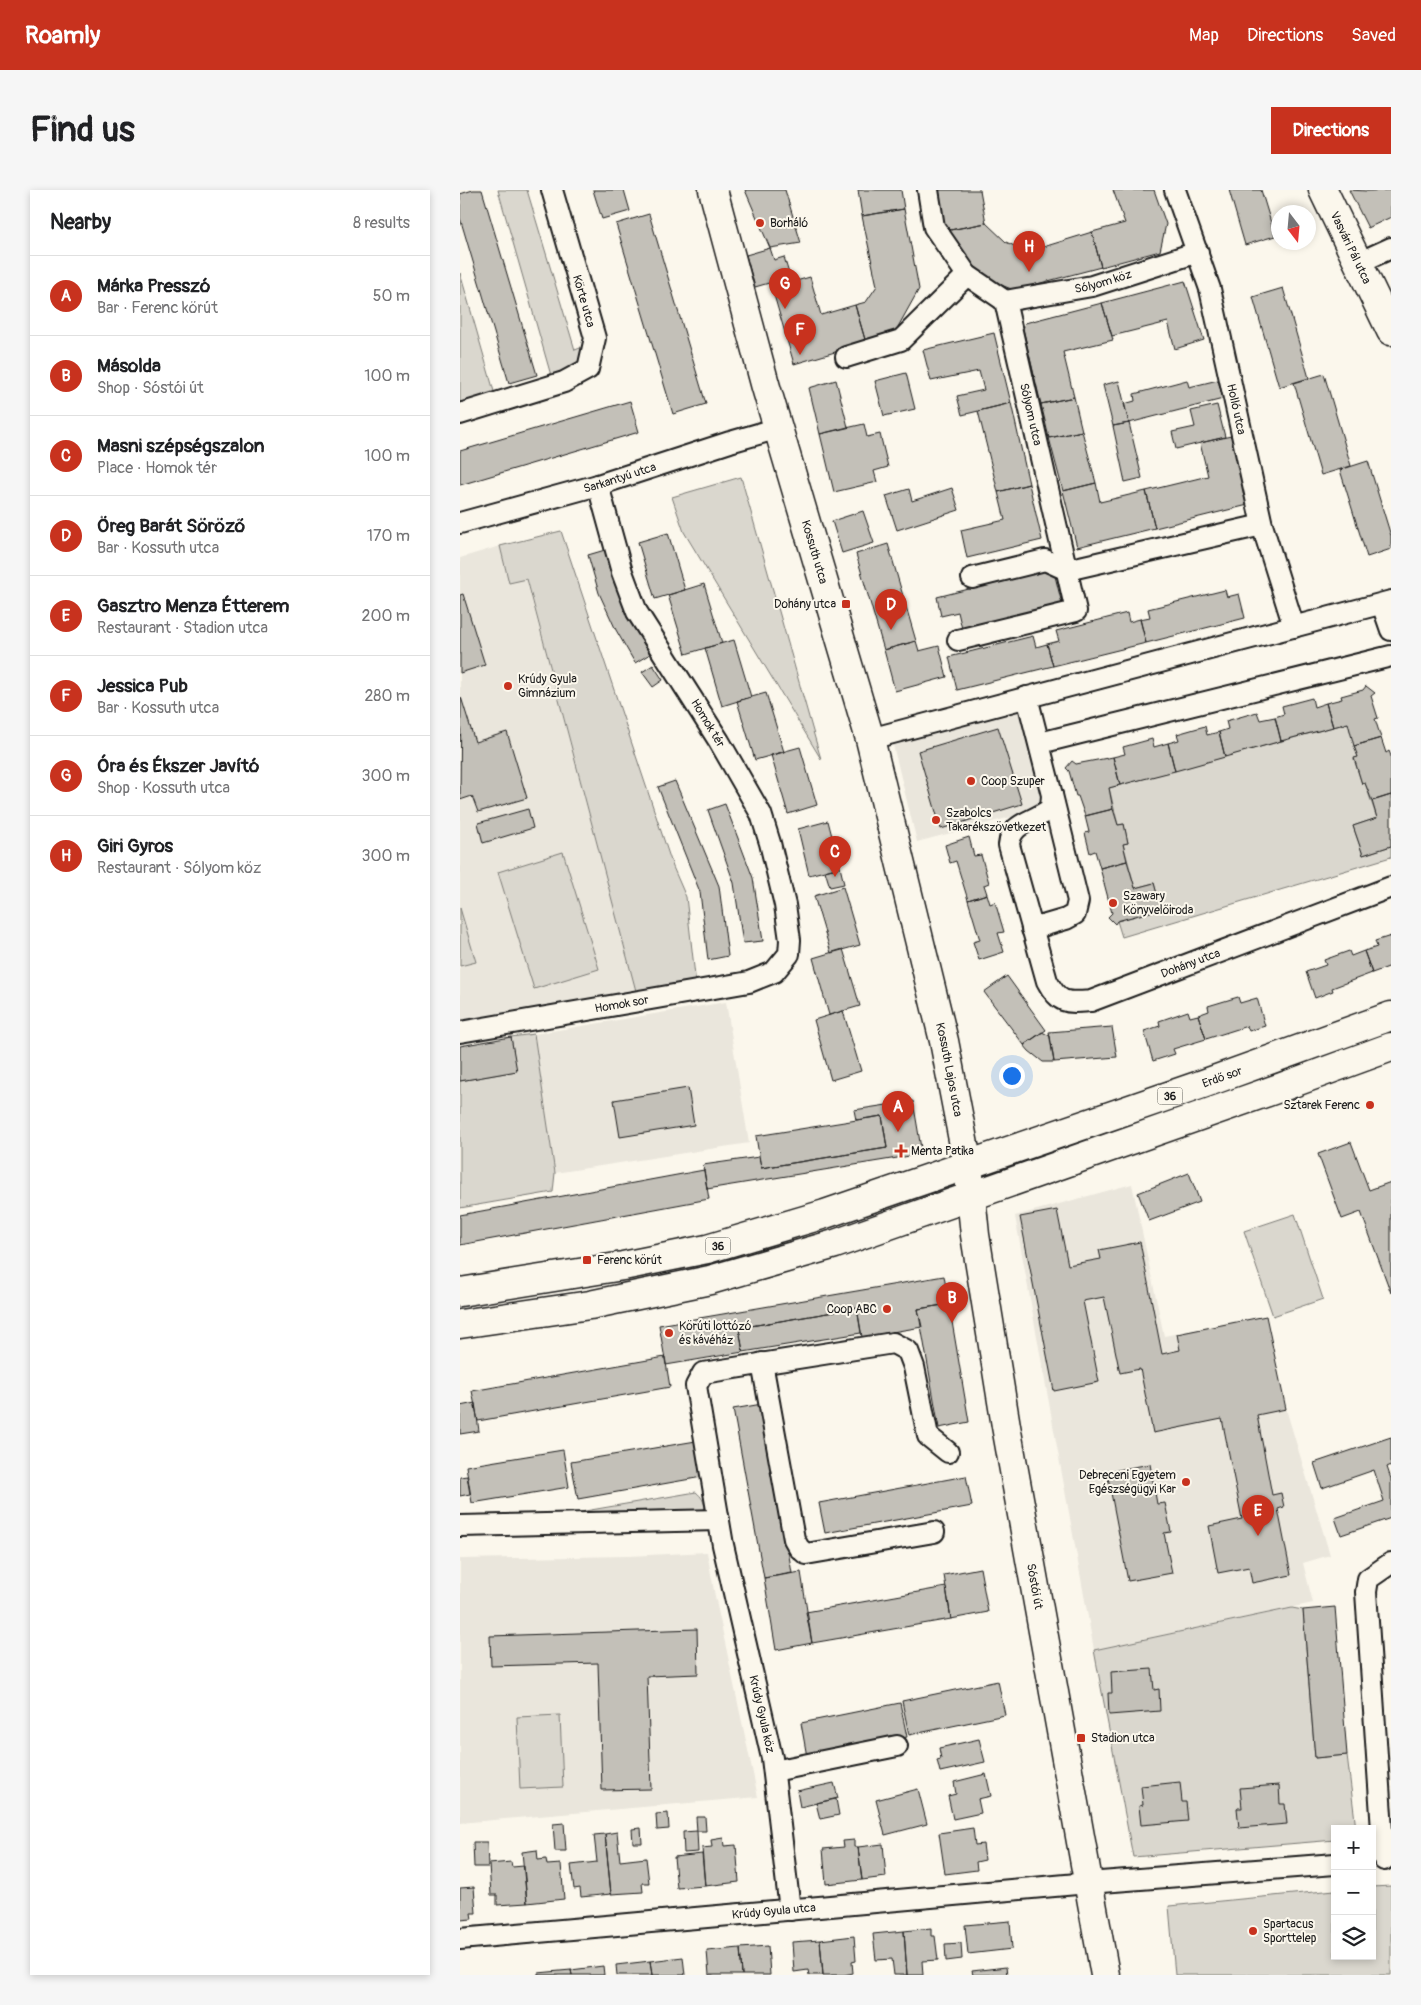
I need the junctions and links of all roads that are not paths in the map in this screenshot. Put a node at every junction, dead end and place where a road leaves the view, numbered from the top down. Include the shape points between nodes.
1 (552, 190) edge
2 (713, 190) edge
3 (928, 190) edge
4 (1175, 190) edge
5 (1323, 190) edge
6 (1391, 248) edge
7 (1198, 252) junction
8 (1358, 263) junction
9 (967, 275) junction
10 (1005, 301) junction
11 (1391, 331) edge
12 (846, 358) dead end
13 (460, 414) edge
14 (779, 428) junction
15 (598, 485) junction
16 (460, 523) edge
17 (1262, 525) junction
18 (1067, 570) junction
19 (972, 578) dead end
20 (1387, 603) edge
21 (1294, 627) junction
22 (1391, 630) edge
23 (958, 640) dead end
24 (1391, 656) edge
25 (1027, 697) junction
26 (870, 739) junction
27 (1040, 742) junction
28 (1052, 795) junction
29 (1391, 887) edge
30 (1032, 929) junction
31 (920, 945) joint
32 (780, 967) joint
33 (1391, 1016) edge
34 (460, 1032) edge
35 (1391, 1046) edge
36 (968, 1166) junction
37 (970, 1197) junction
38 (460, 1292) edge
39 (460, 1324) edge
40 (762, 1363) junction
41 (948, 1452) dead end
42 (719, 1520) junction
43 (460, 1526) edge
44 (934, 1532) dead end
45 (1391, 1563) edge
46 (897, 1746) dead end
47 (774, 1771) junction
48 (1382, 1861) edge
49 (1331, 1864) edge
50 (1088, 1883) junction
51 (790, 1910) junction
52 (460, 1939) edge
53 (1105, 1975) edge

1 - 13 street, Körte utca via 595,338 588,369 564,382
2 - 14 main road, Kossuth utca
3 - 9 street via 934,227
4 - 7 street, Holló utca
5 - 8 main road, Vasvári Pál utca
6 - 8 street
7 - 10 street, Sólyom köz via 1092,286
7 - 17 street, Holló utca via 1210,289
8 - 11 main road, Vasvári Pál utca
9 - 10 street
9 - 12 street via 901,340
10 - 18 street, Sólyom utca
14 - 15 street, Sarkantyú utca
14 - 26 main road, Kossuth utca
15 - 16 street, Sarkantyú utca
15 - 32 street, Homok tér via 622,572 637,612 707,719 761,814 778,871 790,940 789,954
17 - 18 street
17 - 21 street, Holló utca
18 - 19 street via 1045,560
18 - 23 street, Sólyom utca via 1076,611
20 - 21 street
20 - 22 street
21 - 25 street
24 - 27 street
25 - 26 street
25 - 27 street
26 - 31 main road, Kossuth utca
27 - 28 street
28 - 30 street, Dohány utca via 1051,808 1010,834 1009,845
28 - 30 street via 1078,901 1075,914 1066,920
29 - 30 street, Dohány utca via 1091,1001 1069,1003 1054,995
31 - 36 main road, Kossuth Lajos utca via 944,1041
32 - 34 street, Homok sor via 749,982
33 - 36 main road, Erdő sor / 36
35 - 37 main road, 36
36 - 37 main road, Kossuth Lajos utca
36 - 38 main road, 36 via 707,1249 550,1279
37 - 39 main road, 36 via 835,1244 710,1280 590,1305
37 - 50 main road, Sóstói út via 1006,1426
40 - 41 street, Krúdy Gyula köz via 893,1343 908,1351 928,1436
40 - 42 street, Krúdy Gyula köz via 703,1373 696,1386
40 - 44 street via 789,1515 799,1548 806,1554 825,1552
42 - 43 street
42 - 47 street, Krúdy Gyula köz
45 - 48 street via 1368,1579 1366,1592
46 - 47 street
47 - 51 street, Krúdy Gyula köz
49 - 50 street
50 - 51 street, Krúdy Gyula utca
50 - 53 main road, Sóstói út
51 - 52 street, Krúdy Gyula utca

